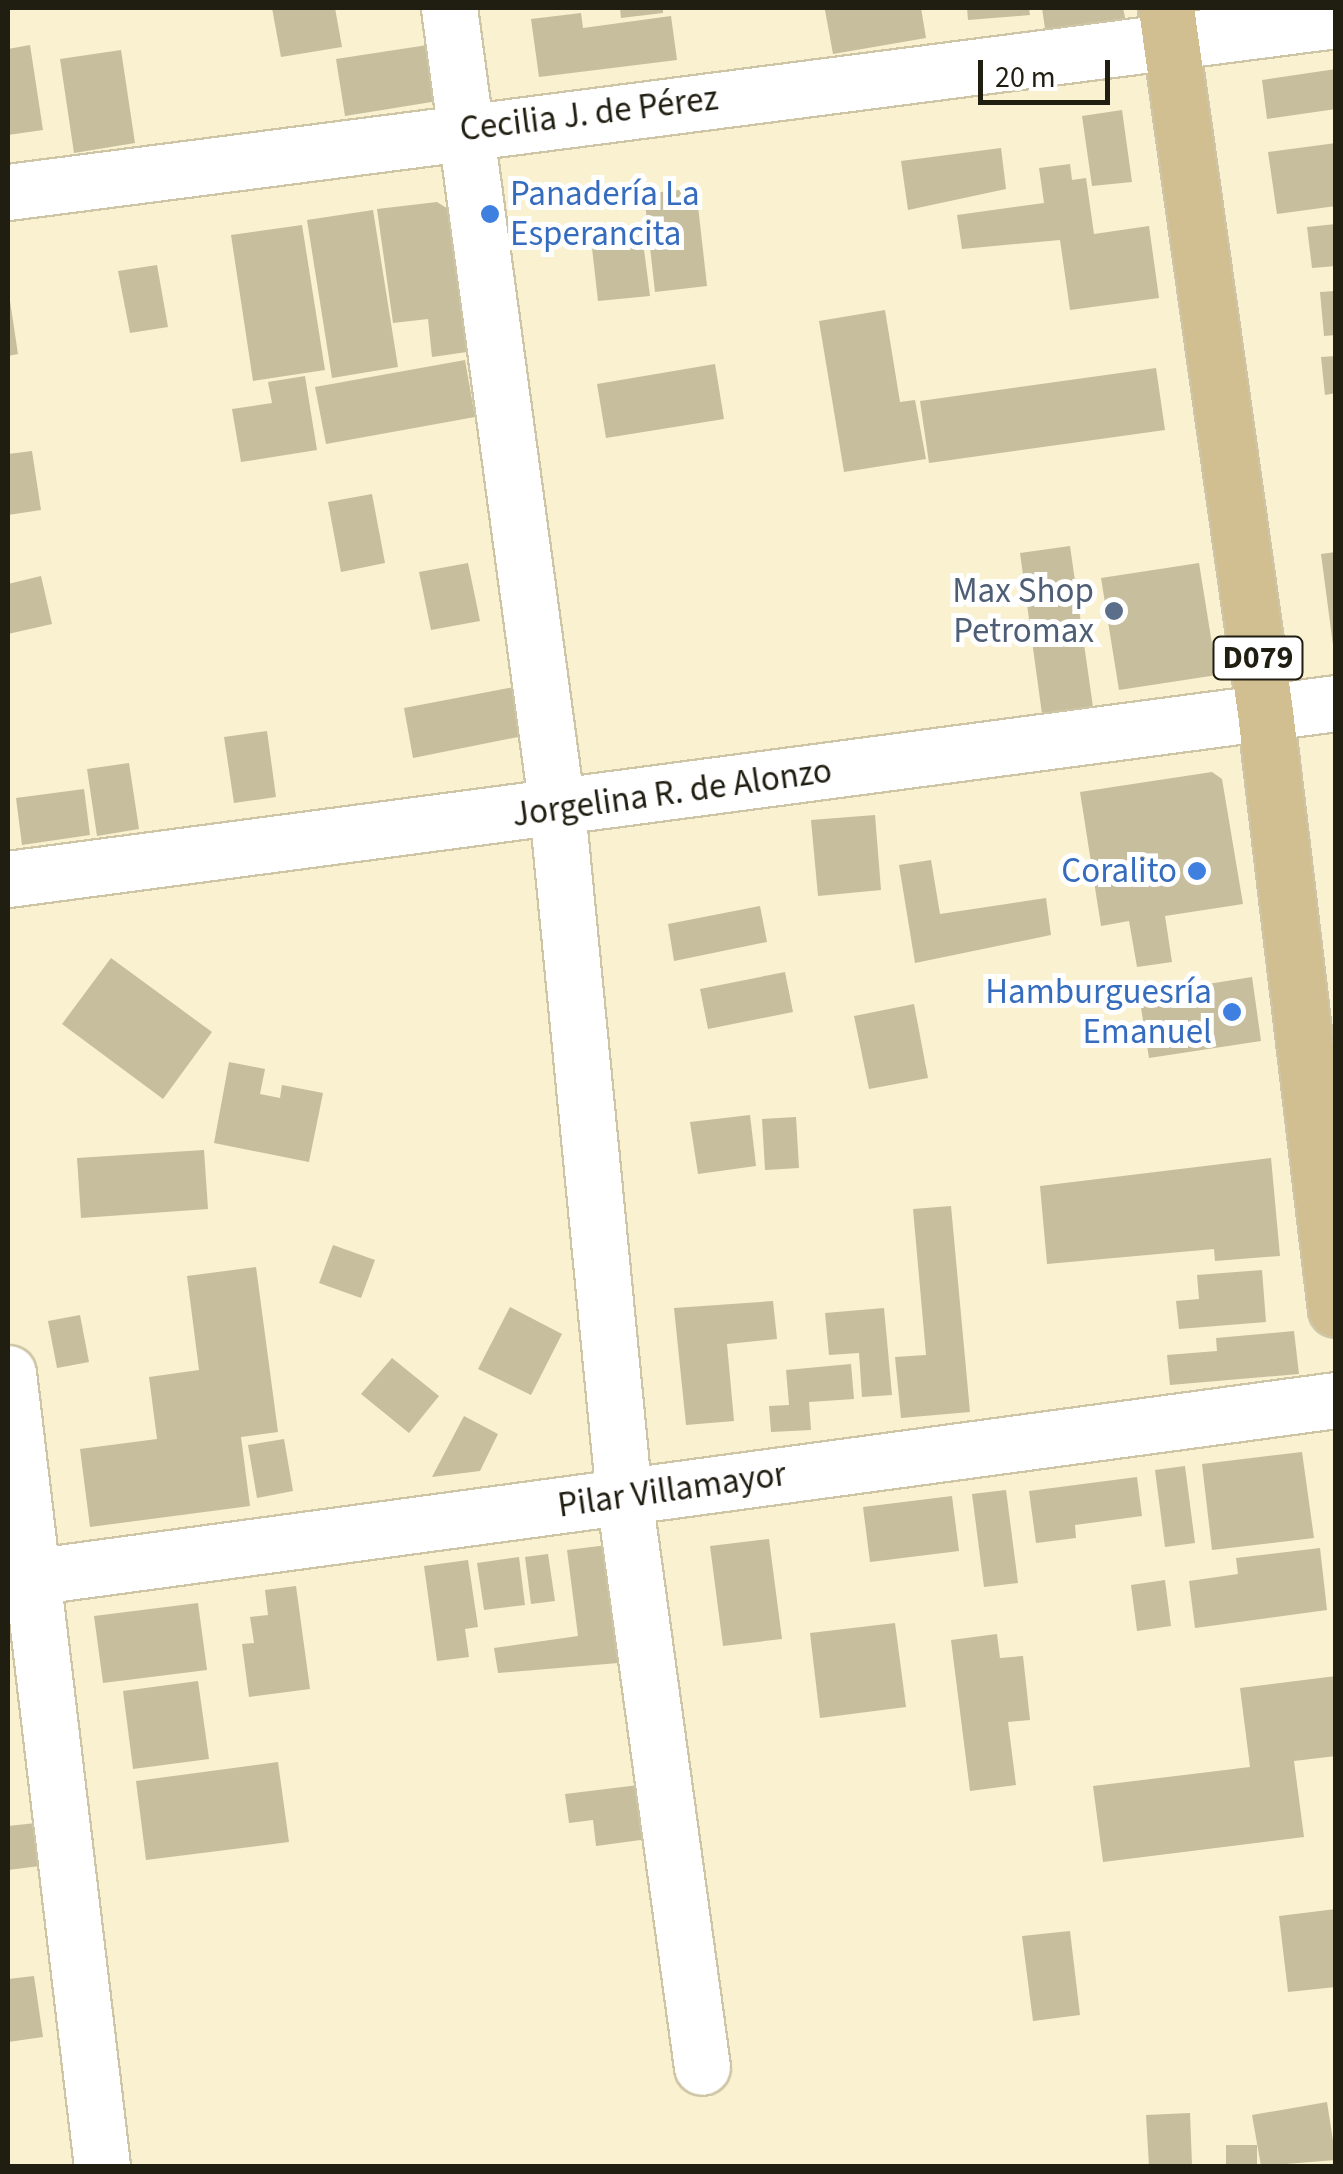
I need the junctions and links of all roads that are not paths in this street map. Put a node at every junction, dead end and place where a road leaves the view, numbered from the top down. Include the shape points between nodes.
1 (449, 8) edge
2 (1336, 20) edge
3 (1168, 26) edge
4 (466, 128) junction
5 (8, 192) edge
6 (1336, 703) edge
7 (1265, 712) junction
8 (556, 809) junction
9 (8, 878) edge
10 (1336, 1310) edge
11 (8, 1373) edge
12 (1336, 1400) edge
13 (624, 1497) junction
14 (20, 1579) edge
15 (702, 2067) dead end
16 (102, 2166) edge

1 - 4 street
2 - 3 street, Cecilia J. de Pérez
3 - 4 street, Cecilia J. de Pérez
3 - 7 main road, D079
4 - 5 street, Cecilia J. de Pérez
4 - 8 street
6 - 7 street, Jorgelina R. de Alonzo
7 - 8 street, Jorgelina R. de Alonzo
7 - 10 main road, D079
8 - 9 street, Jorgelina R. de Alonzo
8 - 13 street
11 - 14 street
12 - 13 street, Pilar Villamayor
13 - 14 street, Pilar Villamayor
13 - 15 street
14 - 16 street

